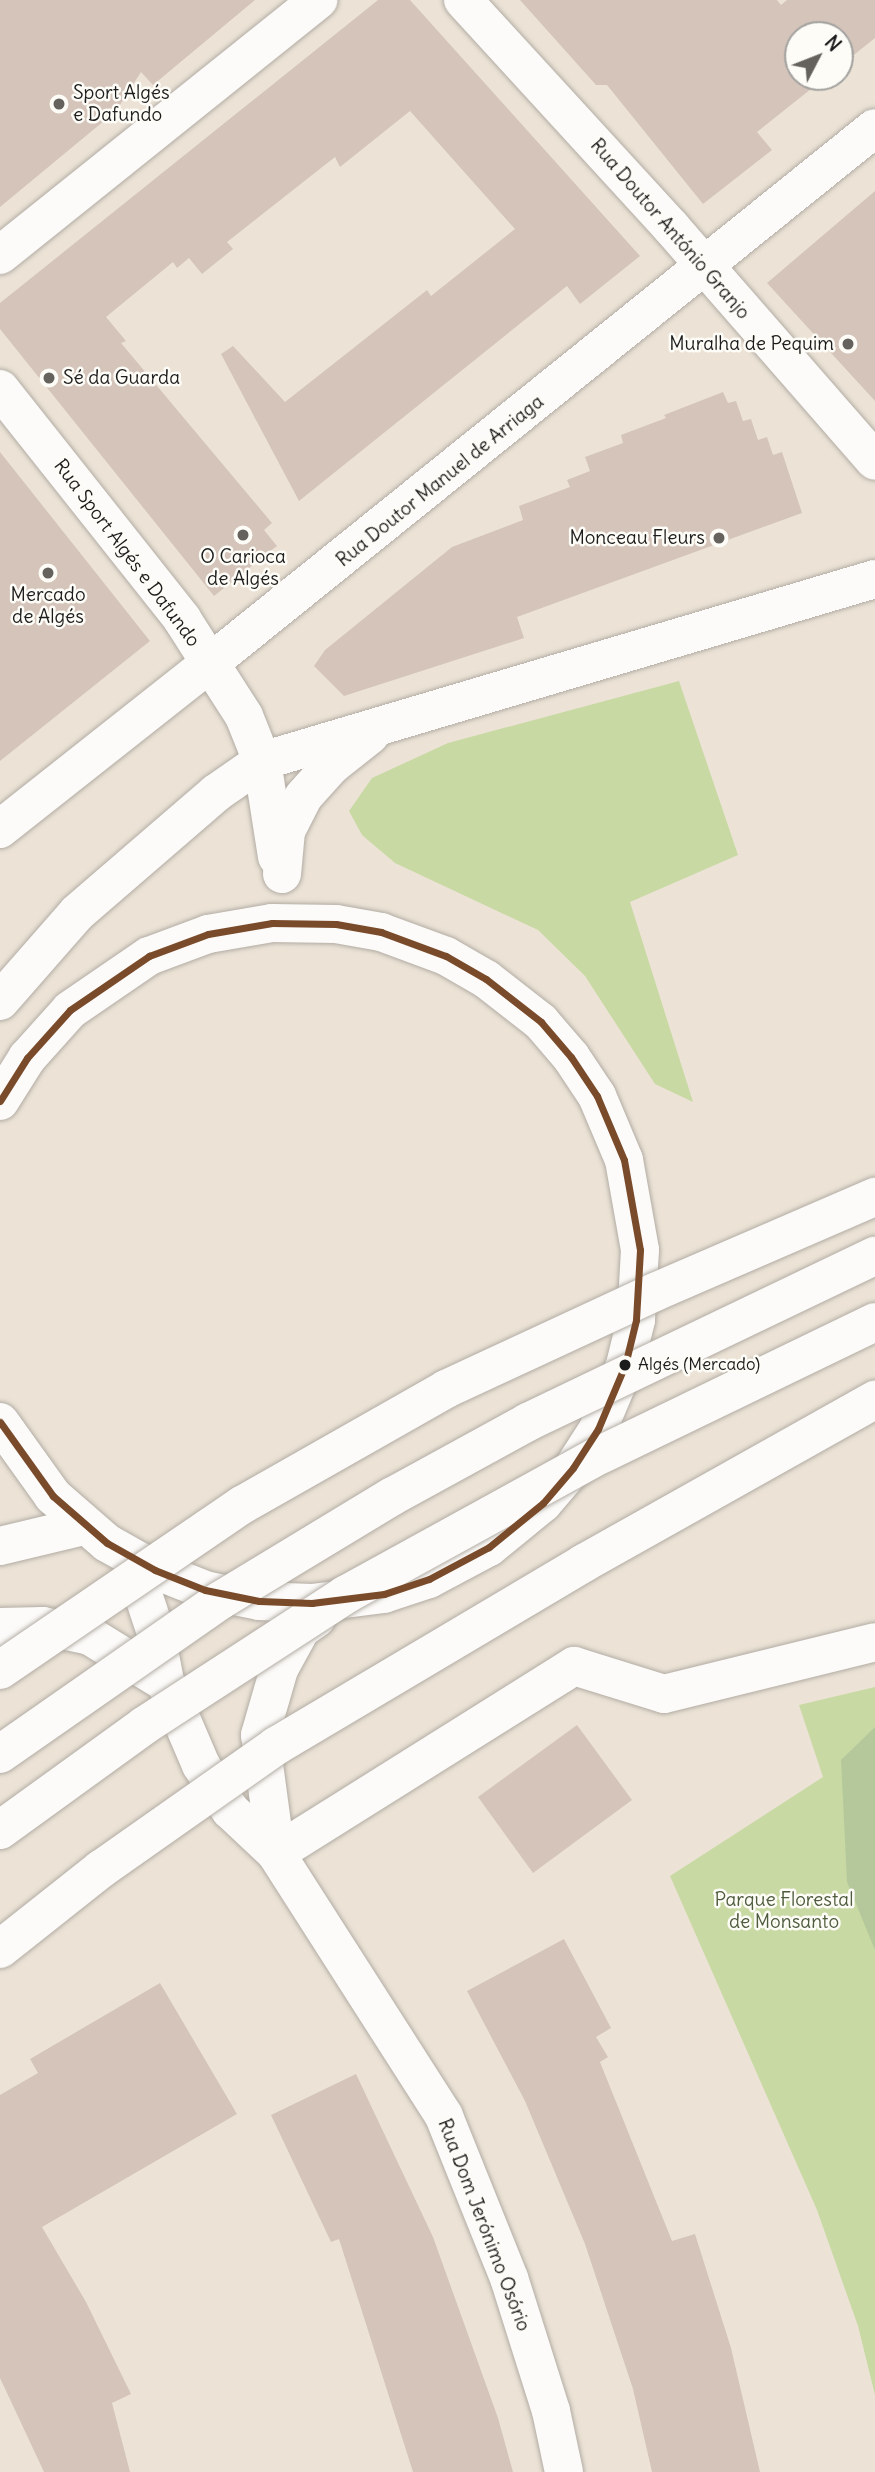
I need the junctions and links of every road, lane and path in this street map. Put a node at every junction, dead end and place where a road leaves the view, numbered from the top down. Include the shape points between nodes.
1 (318, 0) edge
2 (463, 0) edge
3 (875, 128) edge
4 (0, 255) edge
5 (704, 266) junction
6 (0, 388) edge
7 (875, 461) edge
8 (875, 579) edge
9 (210, 663) junction
10 (385, 723) junction
11 (262, 761) junction
12 (0, 829) edge
13 (282, 874) junction
14 (336, 923) junction
15 (4, 986) edge
16 (0, 1101) edge
17 (875, 1197) edge
18 (875, 1256) edge
19 (875, 1322) edge
20 (875, 1400) edge
21 (0, 1422) edge
22 (84, 1525) junction
23 (0, 1546) edge
24 (131, 1558) junction
25 (339, 1601) junction
26 (0, 1627) edge
27 (875, 1642) edge
28 (0, 1670) edge
29 (165, 1681) junction
30 (0, 1754) edge
31 (0, 1830) edge
32 (276, 1853) junction
33 (0, 1949) edge
34 (564, 2472) edge

1 - 4 main road
2 - 5 main road, Rua Doutor António Granjo
3 - 5 main road, Rua Doutor Manuel de Arriaga
5 - 7 main road, Rua Doutor António Granjo
5 - 9 main road, Rua Doutor Manuel de Arriaga
6 - 9 main road, Rua Sport Algés e Dafundo via 182,619
8 - 10 main road
9 - 11 main road, Rua Sport Algés e Dafundo via 244,716
9 - 12 main road, Rua Doutor Manuel de Arriaga
10 - 11 main road
10 - 13 main road via 331,766 303,797 286,831
11 - 13 main road, Rua Sport Algés e Dafundo
11 - 15 main road via 127,868
13 - 14 main road via 298,900
14 - 16 main road via 240,927 149,956 70,1010 27,1058
14 - 25 main road via 392,935 446,956 486,979 541,1023 585,1076 607,1117 631,1182 640,1251 636,1320 618,1387 592,1439 558,1486 508,1533 470,1559 407,1587
17 - 28 main road, bridge via 446,1389 242,1505
18 - 30 main road, bridge via 550,1411 404,1490 221,1600
19 - 31 main road, bridge via 602,1454 345,1595 145,1724
20 - 33 main road, bridge via 572,1569 325,1715 146,1837
21 - 22 main road via 26,1463
22 - 23 main road
22 - 24 main road
24 - 25 main road via 180,1581 232,1596 285,1603
24 - 29 main road via 155,1630
25 - 32 main road via 301,1629 270,1692 260,1751
26 - 29 main road via 43,1626 90,1636
27 - 32 main road via 664,1694 574,1666
29 - 32 main road via 201,1765 230,1811
32 - 34 main road, Rua Dom Jerónimo Osório via 444,2116 509,2278 551,2411

